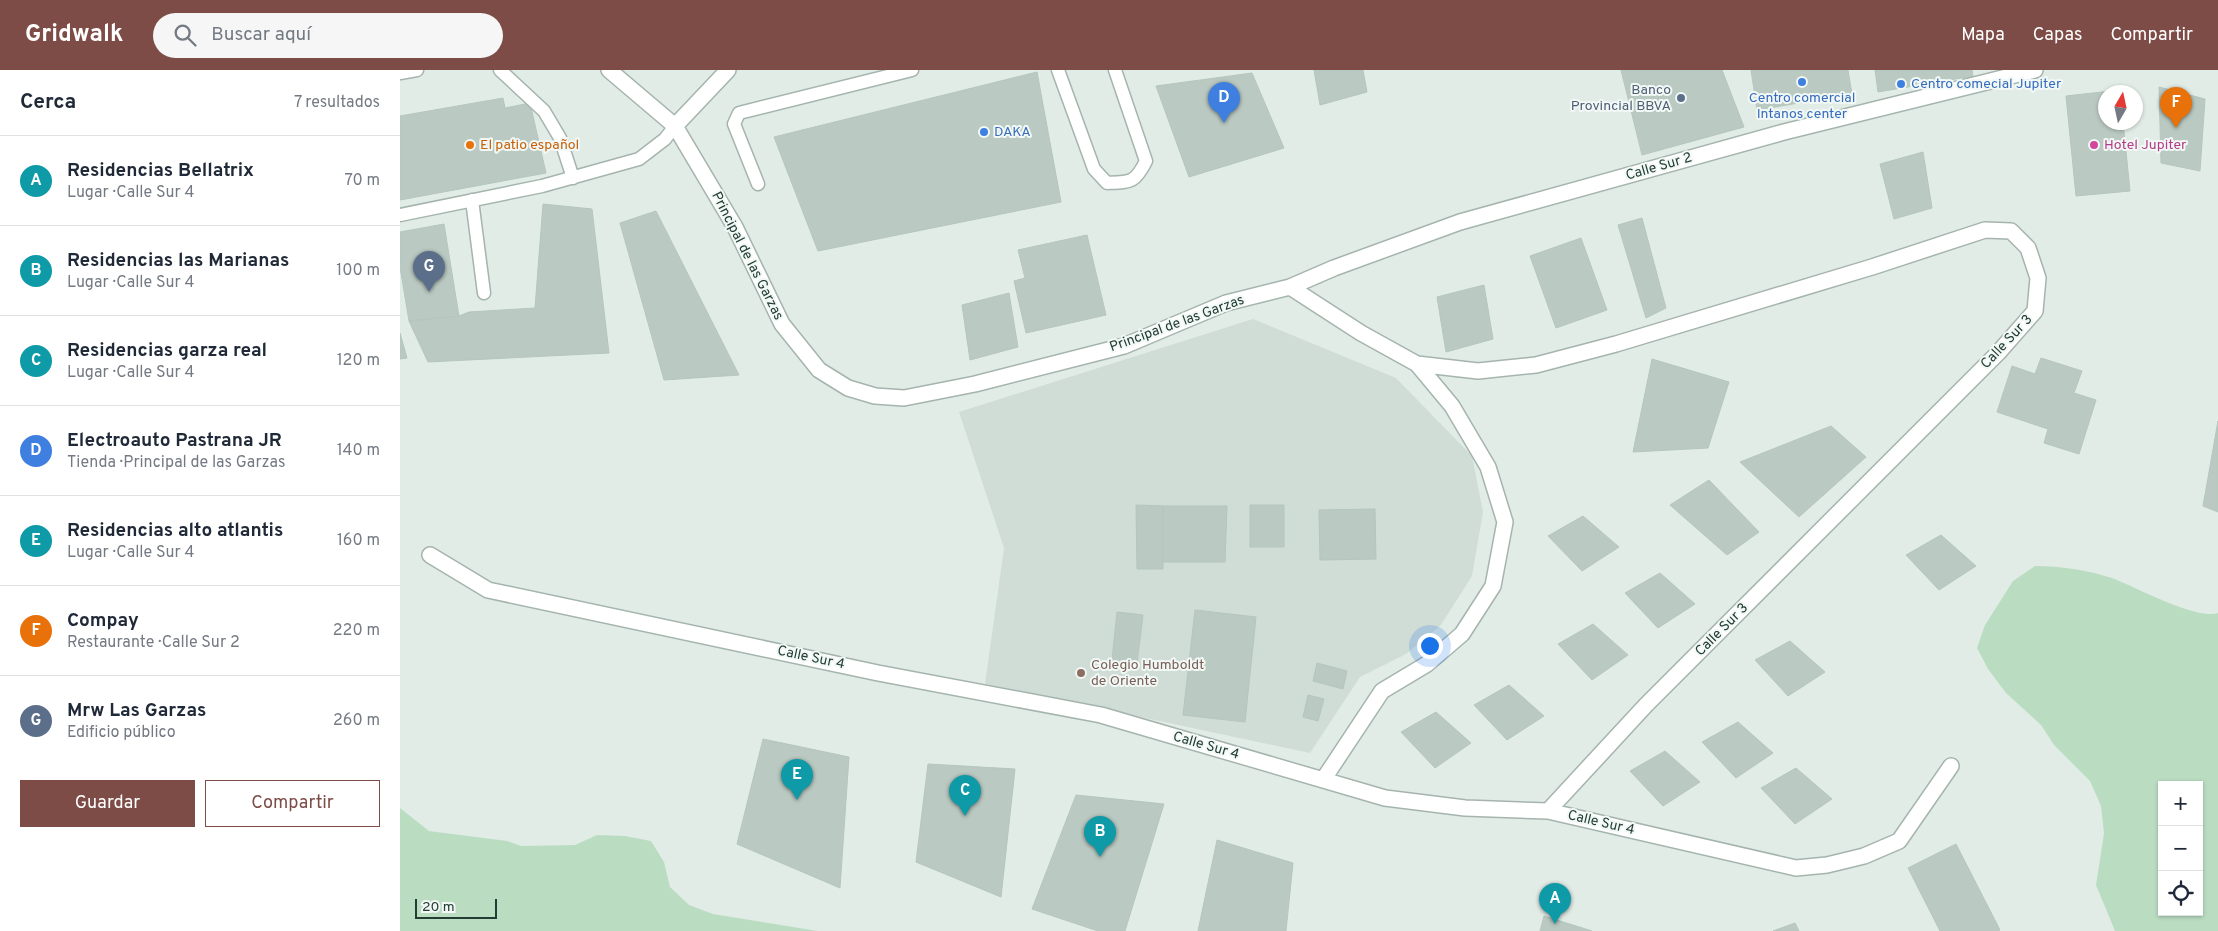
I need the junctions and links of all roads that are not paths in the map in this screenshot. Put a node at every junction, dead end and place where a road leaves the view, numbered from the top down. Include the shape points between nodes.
1 (416, 70) edge
2 (500, 70) edge
3 (609, 70) edge
4 (728, 70) edge
5 (912, 70) edge
6 (1058, 70) edge
7 (1115, 70) edge
8 (2035, 70) edge
9 (400, 73) edge
10 (675, 126) junction
11 (573, 178) junction
12 (758, 184) dead end
13 (472, 200) junction
14 (400, 215) edge
15 (1290, 287) junction
16 (484, 293) dead end
17 (1417, 364) junction
18 (430, 554) dead end
19 (1950, 766) dead end
20 (1323, 780) junction
21 (1548, 811) junction

1 - 9 lane
2 - 11 lane via 544,112 560,138
3 - 10 street, Principal de las Garzas
4 - 10 street
5 - 12 lane via 739,113 734,124
6 - 7 lane via 1094,169 1108,183 1126,182 1139,176 1146,161
8 - 15 street, Calle Sur 2 via 1784,132 1460,222
10 - 11 lane via 665,139 639,159
10 - 15 street, Principal de las Garzas via 735,227 782,324 819,370 848,388 875,396 904,398 975,384 1124,346 1226,303
11 - 13 lane
13 - 14 lane
13 - 16 lane
15 - 17 street via 1361,333
17 - 20 street via 1452,406 1488,467 1505,522 1493,586 1462,634 1427,664 1382,691
17 - 21 street, Calle Sur 3 via 1478,371 1536,365 1616,344 1985,230 2011,231 2028,248 2038,278 2035,311 1998,353 1646,705
18 - 20 street, Calle Sur 4 via 488,590 878,673 1101,715
19 - 21 street, Calle Sur 4 via 1899,840 1864,856 1827,865 1796,868
20 - 21 street, Calle Sur 4 via 1385,798 1465,808

